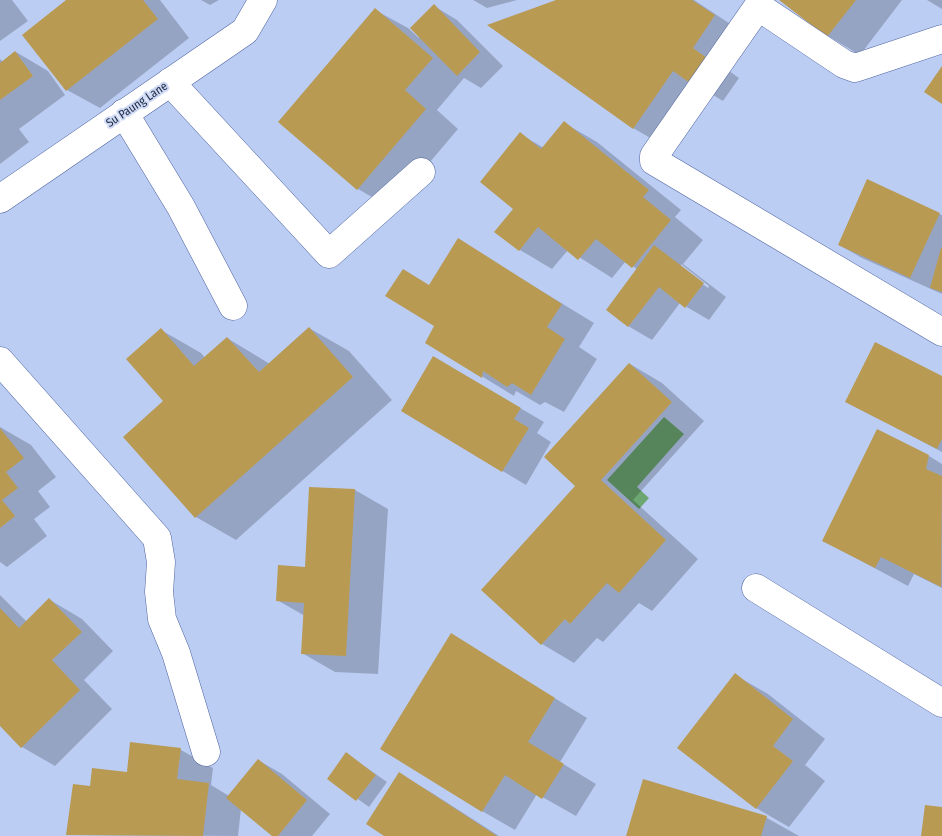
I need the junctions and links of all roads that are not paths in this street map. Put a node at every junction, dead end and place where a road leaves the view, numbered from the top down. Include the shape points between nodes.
1 (263, 0) edge
2 (942, 39) edge
3 (170, 82) junction
4 (124, 113) junction
5 (421, 172) dead end
6 (0, 199) edge
7 (233, 306) dead end
8 (942, 332) edge
9 (0, 362) edge
10 (756, 588) dead end
11 (942, 703) edge
12 (206, 752) dead end

1 - 3 street, Su Paung Lane via 245,31
2 - 8 street via 854,68 757,8 654,156 654,161
3 - 4 street, Su Paung Lane
3 - 5 street via 329,254
4 - 6 street, Su Paung Lane
4 - 7 street via 181,207
9 - 12 street via 157,538 161,562 159,592 162,619 176,653
10 - 11 street

